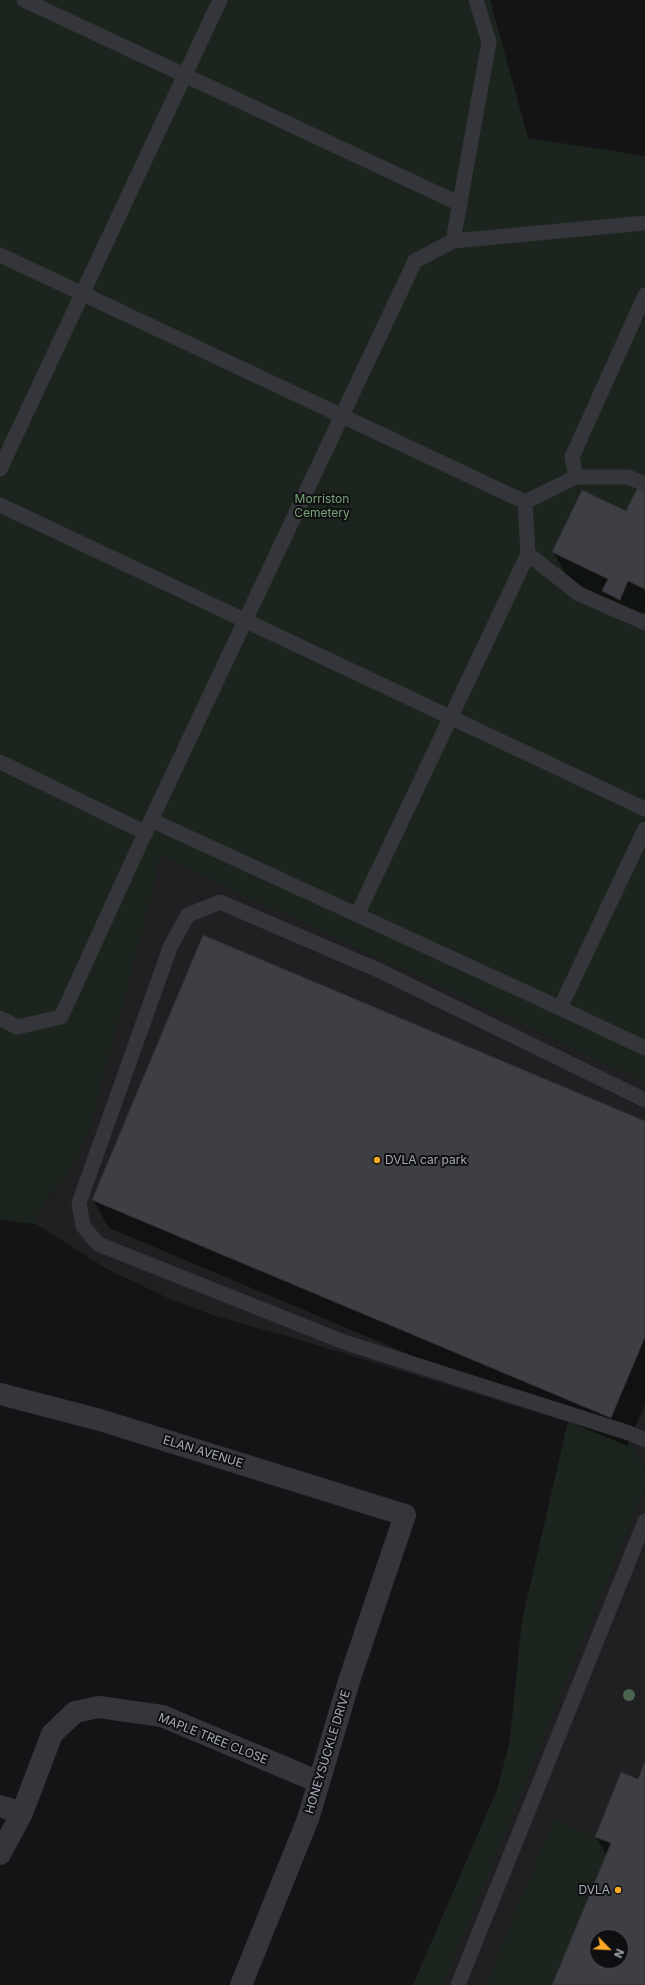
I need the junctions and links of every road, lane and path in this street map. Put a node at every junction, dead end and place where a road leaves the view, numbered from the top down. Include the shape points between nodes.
1 (24, 0) edge
2 (220, 0) edge
3 (476, 0) edge
4 (185, 75) junction
5 (460, 204) junction
6 (645, 222) edge
7 (454, 241) junction
8 (0, 254) edge
9 (83, 294) junction
10 (645, 295) edge
11 (343, 415) junction
12 (0, 469) edge
13 (576, 477) junction
14 (645, 484) edge
15 (525, 502) junction
16 (0, 505) edge
17 (528, 554) junction
18 (246, 621) junction
19 (645, 623) edge
20 (451, 717) junction
21 (0, 762) edge
22 (645, 809) edge
23 (148, 827) junction
24 (645, 829) edge
25 (357, 915) junction
26 (560, 1008) junction
27 (0, 1018) edge
28 (645, 1048) edge
29 (645, 1100) edge
30 (0, 1394) edge
31 (645, 1440) edge
32 (405, 1515) joint
33 (645, 1521) edge
34 (319, 1782) junction
35 (0, 1806) edge
36 (22, 1813) junction
37 (0, 1854) edge
38 (241, 1985) edge
39 (458, 1985) edge

1 - 4 lane
2 - 4 lane
3 - 5 lane via 489,42
4 - 5 lane
4 - 9 lane
5 - 7 lane
6 - 7 lane
7 - 11 lane via 415,261
8 - 9 lane
9 - 11 lane
9 - 12 lane
10 - 13 lane via 572,457
11 - 15 lane
11 - 18 lane
13 - 14 lane via 628,477
13 - 15 lane
15 - 17 lane
16 - 18 lane
17 - 19 lane via 579,594
17 - 20 lane
18 - 20 lane
18 - 23 lane
20 - 22 lane
20 - 25 lane
21 - 23 lane
23 - 25 lane
23 - 27 lane via 61,1017 18,1026
24 - 26 lane
25 - 26 lane
26 - 28 lane
29 - 31 lane via 378,970 220,902 188,915 171,945 79,1202 83,1226 98,1244 344,1342 622,1430
30 - 32 street, ELAN AVENUE via 100,1420
32 - 34 street, HONEYSUCKLE DRIVE via 350,1678
33 - 39 lane
34 - 36 street, MAPLE TREE CLOSE via 162,1716 99,1707 76,1712 52,1734
34 - 38 street, HONEYSUCKLE DRIVE via 308,1819
35 - 36 street
36 - 37 street, MAPLE TREE CLOSE

